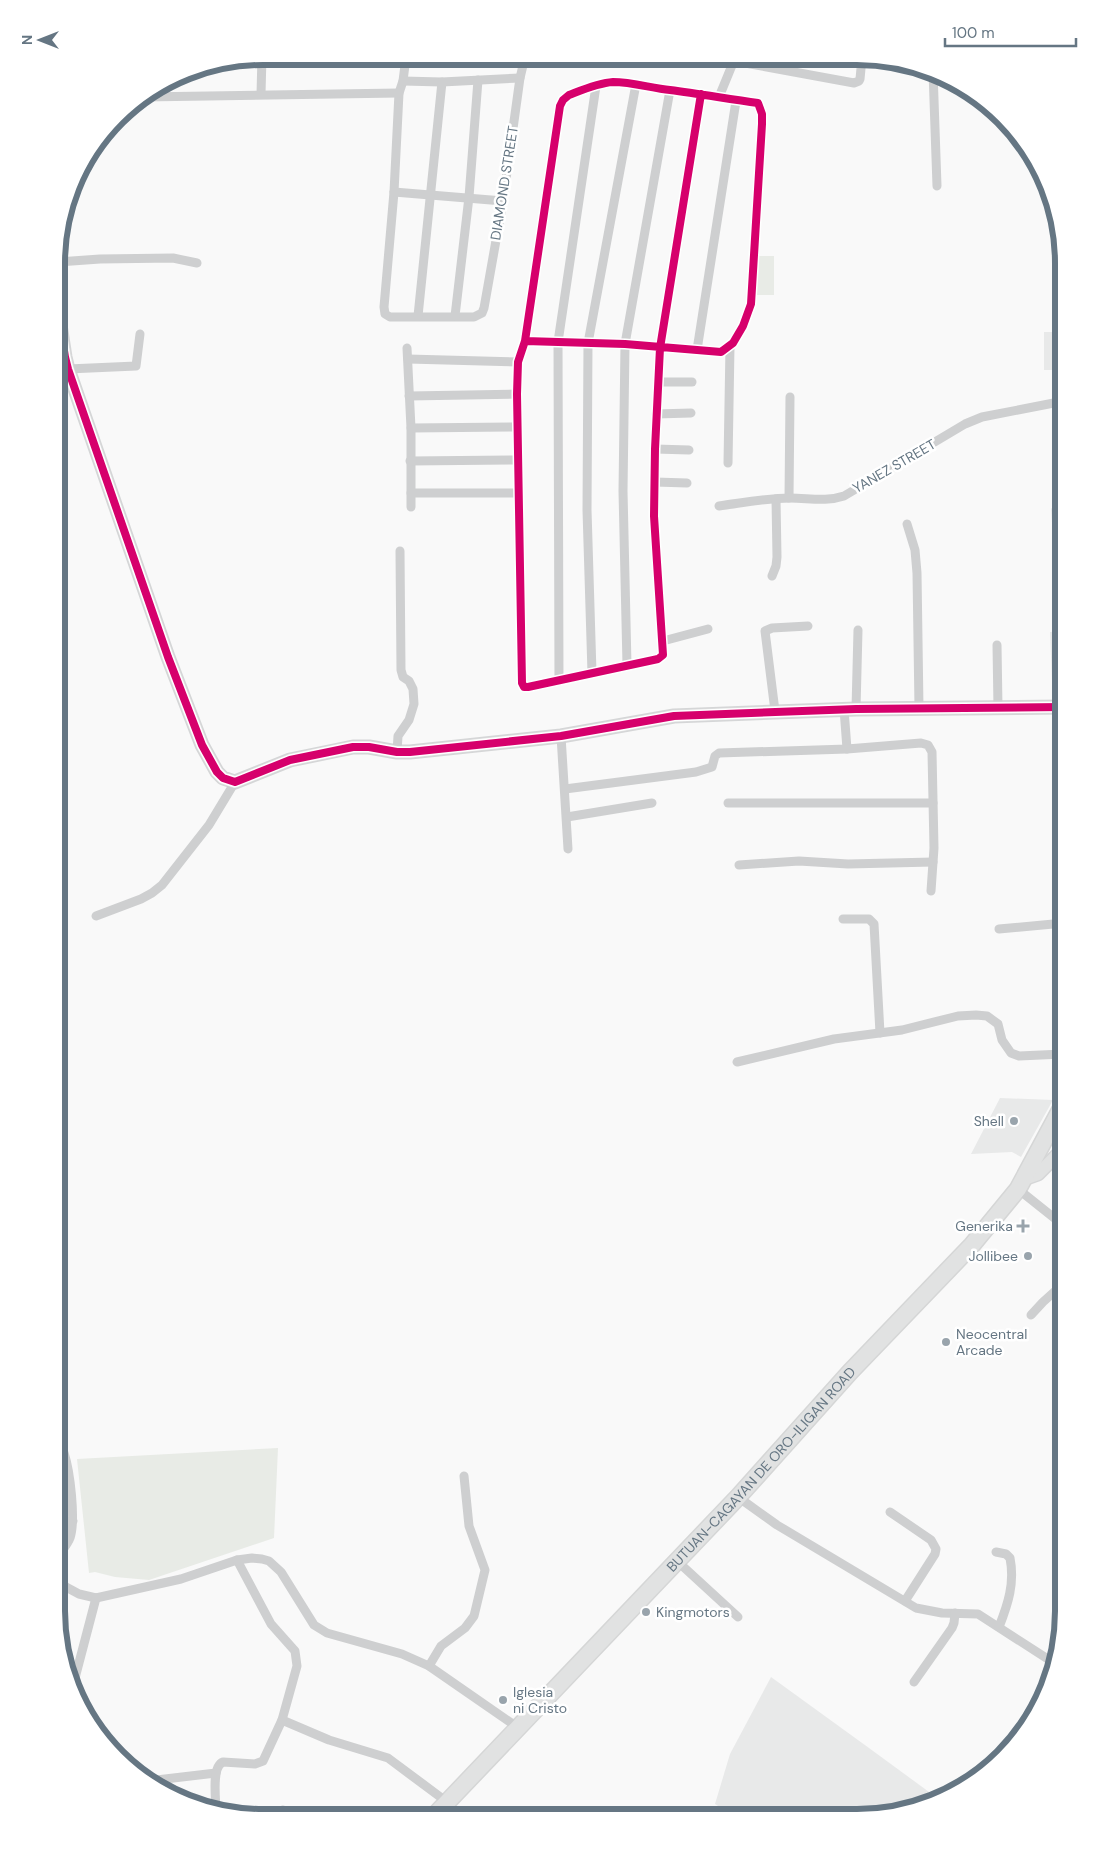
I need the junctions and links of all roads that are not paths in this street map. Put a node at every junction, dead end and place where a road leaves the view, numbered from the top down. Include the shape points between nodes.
1 (262, 65) edge
2 (405, 65) edge
3 (523, 65) edge
4 (732, 65) edge
5 (764, 65) edge
6 (861, 65) edge
7 (520, 78) junction
8 (478, 80) junction
9 (933, 80) edge
10 (403, 81) junction
11 (442, 82) junction
12 (636, 84) junction
13 (596, 86) junction
14 (670, 90) junction
15 (399, 93) junction
16 (261, 94) junction
17 (701, 94) junction
18 (155, 97) edge
19 (720, 97) junction
20 (736, 101) junction
21 (937, 186) dead end
22 (394, 192) junction
23 (431, 195) junction
24 (468, 197) junction
25 (502, 201) junction
26 (65, 262) edge
27 (197, 263) dead end
28 (418, 316) junction
29 (455, 316) junction
30 (140, 334) dead end
31 (525, 341) junction
32 (558, 342) junction
33 (588, 343) junction
34 (625, 344) junction
35 (730, 346) junction
36 (408, 348) dead end
37 (660, 348) junction
38 (697, 350) junction
39 (65, 352) edge
40 (408, 360) junction
41 (518, 362) junction
42 (68, 369) junction
43 (658, 382) junction
44 (692, 382) dead end
45 (517, 394) junction
46 (409, 396) junction
47 (790, 397) dead end
48 (1055, 403) edge
49 (656, 414) junction
50 (690, 414) dead end
51 (410, 428) junction
52 (517, 428) junction
53 (655, 449) junction
54 (689, 450) dead end
55 (517, 460) junction
56 (410, 461) junction
57 (728, 463) dead end
58 (655, 482) junction
59 (688, 483) dead end
60 (410, 493) junction
61 (517, 493) junction
62 (789, 498) junction
63 (776, 499) junction
64 (720, 506) dead end
65 (410, 507) dead end
66 (907, 524) dead end
67 (400, 551) dead end
68 (772, 576) dead end
69 (808, 626) dead end
70 (708, 629) dead end
71 (858, 630) dead end
72 (663, 641) junction
73 (998, 645) dead end
74 (627, 665) junction
75 (592, 673) junction
76 (559, 681) junction
77 (919, 708) junction
78 (998, 708) junction
79 (1055, 708) edge
80 (850, 709) junction
81 (775, 711) junction
82 (561, 736) junction
83 (847, 749) junction
84 (397, 752) junction
85 (234, 782) junction
86 (565, 789) junction
87 (652, 803) dead end
88 (728, 803) dead end
89 (933, 803) junction
90 (567, 817) junction
91 (568, 850) dead end
92 (933, 862) junction
93 (739, 865) dead end
94 (931, 891) dead end
95 (96, 916) dead end
96 (843, 919) dead end
97 (1055, 924) edge
98 (999, 929) dead end
99 (880, 1033) junction
100 (1055, 1054) edge
101 (737, 1062) dead end
102 (1055, 1122) edge
103 (1055, 1158) edge
104 (1021, 1184) junction
105 (1055, 1218) edge
106 (1055, 1292) edge
107 (1031, 1315) dead end
108 (65, 1457) edge
109 (464, 1476) dead end
110 (738, 1497) junction
111 (890, 1512) dead end
112 (73, 1521) junction
113 (65, 1523) edge
114 (65, 1545) edge
115 (996, 1552) dead end
116 (237, 1560) junction
117 (677, 1561) junction
118 (65, 1585) edge
119 (96, 1598) junction
120 (906, 1601) junction
121 (955, 1613) junction
122 (738, 1617) dead end
123 (999, 1627) junction
124 (1049, 1659) edge
125 (429, 1666) junction
126 (75, 1673) edge
127 (914, 1682) dead end
128 (282, 1720) junction
129 (516, 1727) junction
130 (216, 1773) junction
131 (160, 1780) edge
132 (447, 1802) junction
133 (216, 1803) edge
134 (440, 1809) edge

1 - 16 street
2 - 10 street
3 - 7 street, DIAMOND STREET
4 - 19 street
5 - 6 street via 854,83 860,79
7 - 8 street
7 - 25 street, DIAMOND STREET
8 - 11 street
8 - 24 street
9 - 21 street
10 - 11 street
10 - 15 street
11 - 23 street
12 - 13 street via 612,82
12 - 14 street
12 - 33 street
13 - 31 street via 569,95 560,106
13 - 32 street
14 - 17 street
14 - 34 street
15 - 16 street
15 - 22 street
16 - 18 street
17 - 19 street
17 - 37 street
19 - 20 street
20 - 35 street via 758,104 762,124 751,304 743,326
20 - 38 street
22 - 23 street
22 - 28 street via 384,312 386,317
23 - 24 street
23 - 28 street
24 - 25 street
24 - 29 street
25 - 29 street, DIAMOND STREET via 484,308 478,316
26 - 27 street via 173,258
28 - 29 street
30 - 42 street via 137,363 133,367
31 - 32 street
31 - 41 street
32 - 33 street
32 - 76 street
33 - 34 street
33 - 75 street via 587,510
34 - 37 street
34 - 74 street via 622,491
35 - 38 street via 722,352
35 - 57 street
36 - 40 street
37 - 38 street
37 - 43 street
39 - 42 street
40 - 41 street
40 - 46 street
41 - 45 street
42 - 85 street via 202,745 222,778
43 - 44 street
43 - 49 street
45 - 46 street
45 - 52 street
46 - 51 street
47 - 62 street
48 - 62 street, YANEZ STREET via 982,417 965,424 844,496 828,500
49 - 50 street
49 - 53 street
51 - 52 street
51 - 56 street
52 - 55 street
53 - 54 street
53 - 58 street
55 - 56 street
55 - 61 street
56 - 60 street
58 - 59 street
58 - 72 street via 654,516
60 - 61 street
60 - 65 street
61 - 76 street via 522,684 528,687
62 - 63 street, YANEZ STREET
63 - 64 street, YANEZ STREET
63 - 68 street via 777,557
66 - 77 street via 915,550 917,573
67 - 84 street via 401,670 409,681 414,698 409,720 398,736
69 - 81 street via 765,631
70 - 72 street
71 - 80 street
72 - 74 street via 661,657
73 - 78 street
74 - 75 street
75 - 76 street
77 - 78 street
77 - 80 street
78 - 79 street
80 - 81 street
80 - 83 street
81 - 82 street via 674,716
82 - 84 street
82 - 86 street
83 - 86 street via 719,753 714,756 712,767 696,772
83 - 89 street via 928,745 932,752
84 - 85 street via 352,747 290,760
85 - 95 street via 209,825 162,885 141,899
86 - 90 street
87 - 90 street
88 - 89 street
89 - 92 street
90 - 91 street
92 - 93 street via 848,864 800,861
92 - 94 street
96 - 99 street via 869,919 874,924
97 - 98 street
99 - 100 street via 958,1016 987,1016 998,1024 1002,1040 1011,1053 1019,1056
99 - 101 street via 834,1039
102 - 104 highway, BUTUAN-CAGAYAN DE ORO-ILIGAN ROAD
103 - 104 street via 1038,1174
104 - 105 street
104 - 110 highway, BUTUAN-CAGAYAN DE ORO-ILIGAN ROAD via 956,1262 850,1372
106 - 107 street
108 - 112 street
109 - 125 street via 469,1526 486,1570 474,1616 465,1628 441,1646
110 - 117 highway, BUTUAN-CAGAYAN DE ORO-ILIGAN ROAD
110 - 120 street via 777,1525
111 - 120 street via 932,1540 936,1549
112 - 113 street
112 - 114 street
115 - 123 street via 1010,1558 1013,1574 1008,1603
116 - 119 street via 181,1580
116 - 125 street via 252,1558 269,1562 280,1572 314,1624 327,1633 402,1654
116 - 128 street via 271,1624 295,1651 297,1666
117 - 122 street
117 - 129 highway, BUTUAN-CAGAYAN DE ORO-ILIGAN ROAD
118 - 119 street via 79,1594
119 - 126 street
120 - 121 street via 927,1611
121 - 123 street via 978,1614
121 - 127 street via 952,1628
123 - 124 street
125 - 129 street
128 - 130 street via 263,1761 255,1764 223,1762 217,1766
128 - 132 street via 329,1740 388,1758
129 - 132 highway, BUTUAN-CAGAYAN DE ORO-ILIGAN ROAD
130 - 131 street
130 - 133 street
132 - 134 highway, BUTUAN-CAGAYAN DE ORO-ILIGAN ROAD

